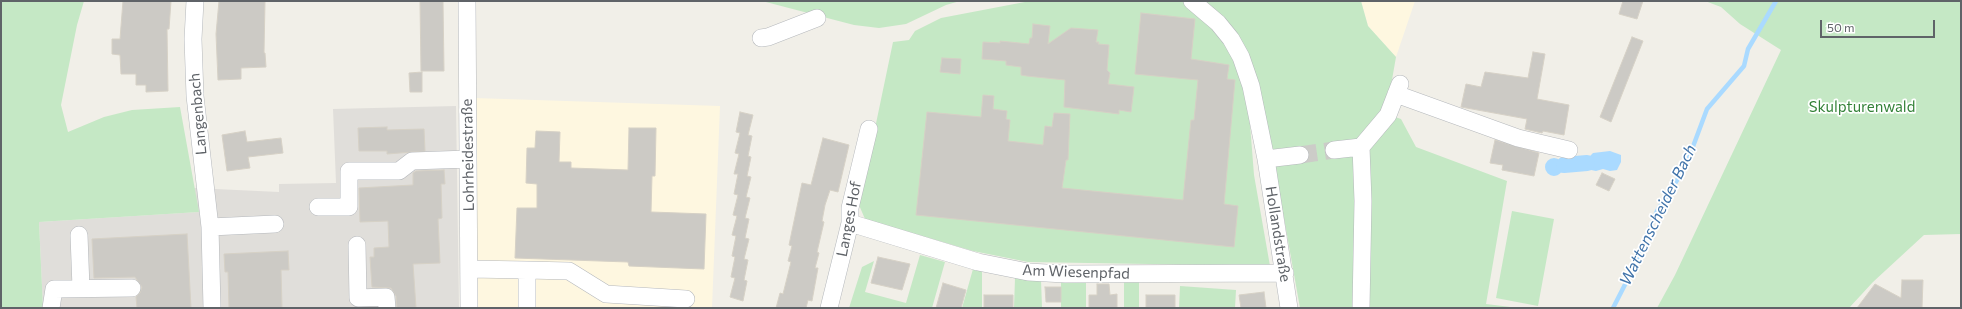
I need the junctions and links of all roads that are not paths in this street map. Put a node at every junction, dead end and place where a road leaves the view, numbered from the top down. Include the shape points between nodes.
1 (195, 1) edge
2 (466, 1) edge
3 (1192, 1) edge
4 (817, 18) dead end
5 (761, 38) dead end
6 (869, 129) dead end
7 (1360, 147) junction
8 (1334, 150) tunnel mouth
9 (1569, 150) dead end
10 (1300, 155) tunnel mouth
11 (468, 159) junction
12 (1266, 159) junction
13 (318, 207) dead end
14 (850, 223) junction
15 (275, 224) dead end
16 (210, 227) junction
17 (78, 236) dead end
18 (357, 245) dead end
19 (469, 269) junction
20 (527, 270) junction
21 (1285, 273) junction
22 (80, 288) junction
23 (132, 288) dead end
24 (686, 299) dead end
25 (51, 308) edge
26 (212, 308) edge
27 (387, 308) edge
28 (469, 308) edge
29 (527, 308) edge
30 (829, 308) edge
31 (1289, 308) edge
32 (1361, 308) edge

1 - 16 street, Langenbach via 195,96
2 - 11 street, Lohrheidestraße
3 - 12 street, Hollandstraße via 1218,23 1242,56
4 - 5 street
6 - 14 street, Langes Hof via 850,208
7 - 8 street
7 - 9 street via 1388,115 1398,89 1518,138
7 - 32 street via 1363,201
10 - 12 street
11 - 13 street via 412,161 399,171 349,172 349,207
11 - 19 street, Lohrheidestraße
12 - 21 street, Hollandstraße
14 - 21 street, Am Wiesenpfad via 978,262 1028,272
14 - 30 street, Langes Hof
15 - 16 street
16 - 26 street, Langenbach
17 - 22 street
18 - 27 street via 358,298 386,297
19 - 20 street
19 - 28 street, Lohrheidestraße
20 - 24 street via 569,271 606,294
20 - 29 street
21 - 31 street, Hollandstraße
22 - 23 street
22 - 25 street via 54,289

